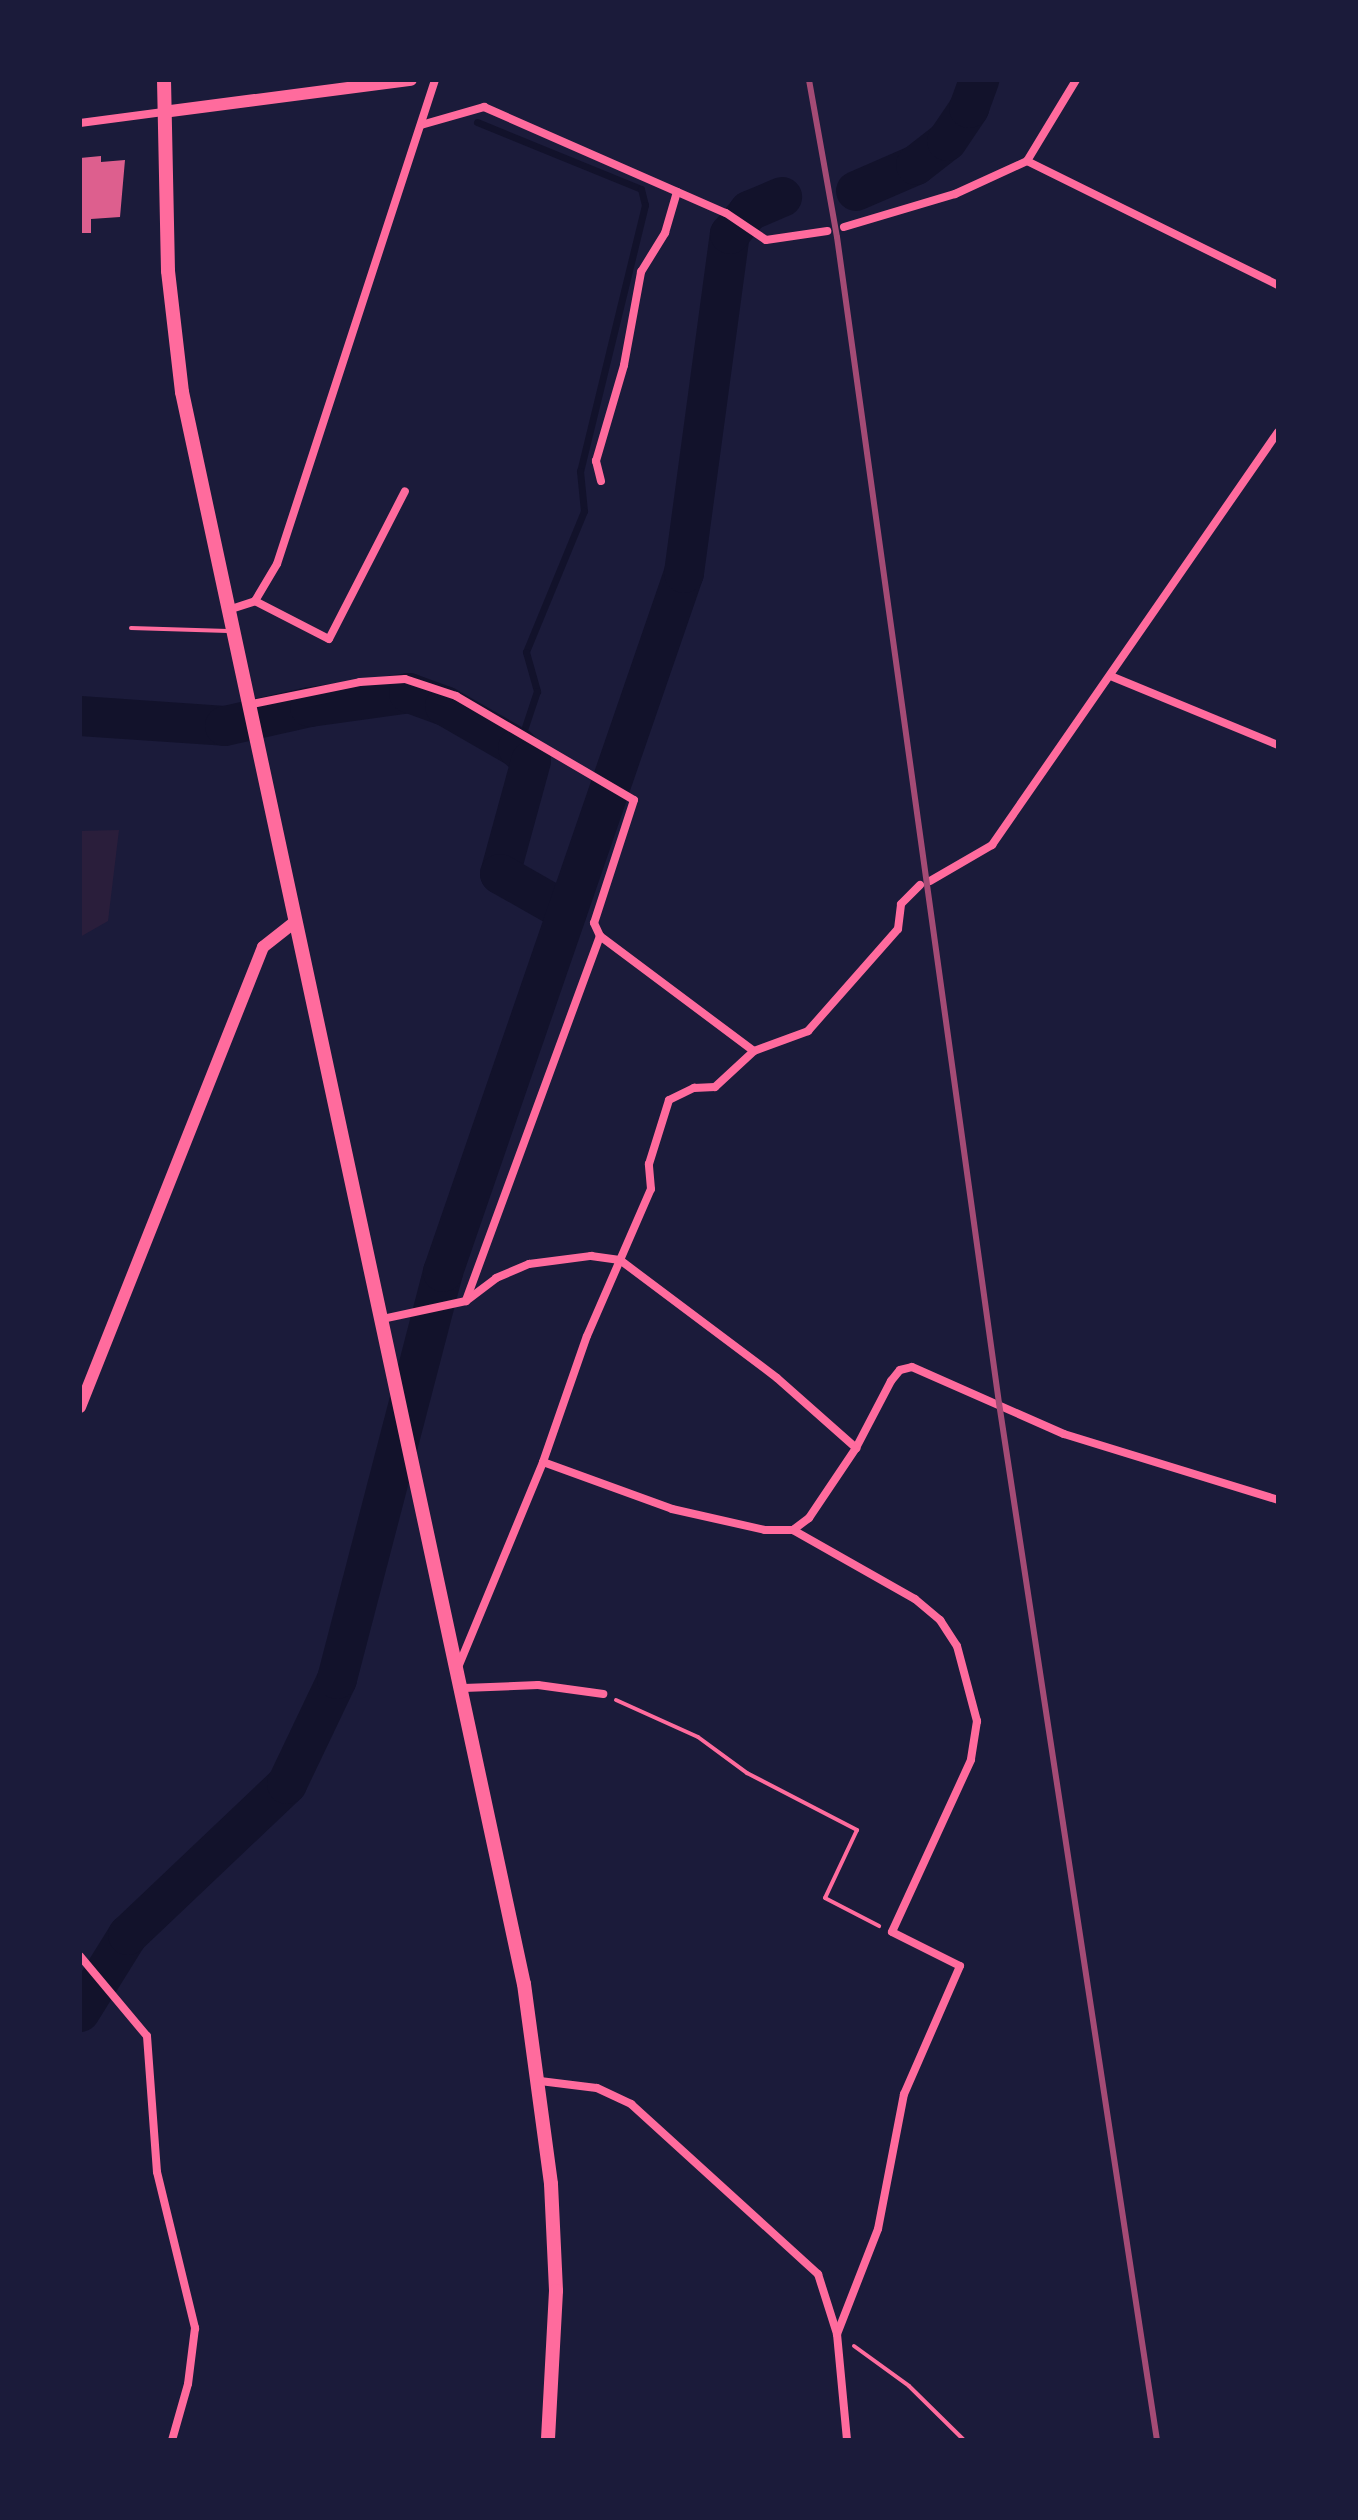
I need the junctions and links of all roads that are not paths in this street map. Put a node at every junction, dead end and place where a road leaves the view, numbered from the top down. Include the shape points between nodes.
1 (164, 80) edge
2 (411, 80) edge
3 (435, 80) edge
4 (1076, 80) edge
5 (163, 112) junction
6 (80, 123) edge
7 (421, 125) junction
8 (1027, 161) junction
9 (677, 192) junction
10 (844, 227) dead end
11 (827, 231) dead end
12 (1278, 285) edge
13 (1278, 432) edge
14 (601, 481) dead end
15 (405, 491) dead end
16 (255, 601) junction
17 (227, 610) junction
18 (131, 628) dead end
19 (232, 630) junction
20 (1113, 677) junction
21 (247, 707) junction
22 (1278, 745) edge
23 (930, 881) dead end
24 (920, 885) dead end
25 (296, 921) junction
26 (600, 936) junction
27 (754, 1051) junction
28 (620, 1260) junction
29 (466, 1301) junction
30 (383, 1319) junction
31 (80, 1407) edge
32 (856, 1448) junction
33 (543, 1462) junction
34 (1278, 1500) edge
35 (793, 1530) junction
36 (459, 1665) junction
37 (464, 1688) junction
38 (603, 1694) road end
39 (80, 1956) edge
40 (540, 2081) junction
41 (837, 2334) junction
42 (172, 2440) edge
43 (548, 2440) edge
44 (847, 2440) edge

1 - 5 highway
2 - 5 main road
3 - 7 street
4 - 8 street
5 - 6 street
5 - 17 highway via 168,271 182,392
7 - 9 street via 484,107
7 - 16 street via 277,564
8 - 10 street via 955,194
8 - 12 street
9 - 11 street via 726,213 766,240
9 - 14 street via 665,233 641,272 624,365 596,461
13 - 20 street
15 - 16 street via 329,639
16 - 17 street
17 - 19 highway
18 - 19 lane
19 - 21 highway
20 - 22 street
20 - 23 street via 992,845
21 - 25 highway
21 - 26 street via 360,682 405,679 456,696 634,800 594,923
24 - 27 street via 901,904 898,929 808,1031
25 - 30 highway
25 - 31 main road via 263,947
26 - 27 street
26 - 29 street
27 - 28 street via 715,1087 694,1088 669,1100 649,1164 651,1189
28 - 29 street via 591,1256 529,1264 496,1278
28 - 32 street via 777,1378
28 - 33 street
29 - 30 street
30 - 36 highway
32 - 34 street via 891,1381 900,1370 912,1367 1064,1434
32 - 35 street via 809,1518
33 - 35 street via 672,1509 765,1530
33 - 36 street
35 - 41 street via 915,1599 940,1620 957,1646 977,1721 971,1760 892,1932 960,1966 904,2094 878,2229
36 - 37 highway
37 - 38 street via 538,1685
37 - 40 highway
39 - 42 street via 147,2036 157,2172 195,2328 188,2384
40 - 41 street via 597,2088 631,2104 818,2274
40 - 43 highway via 556,2291
41 - 44 street

